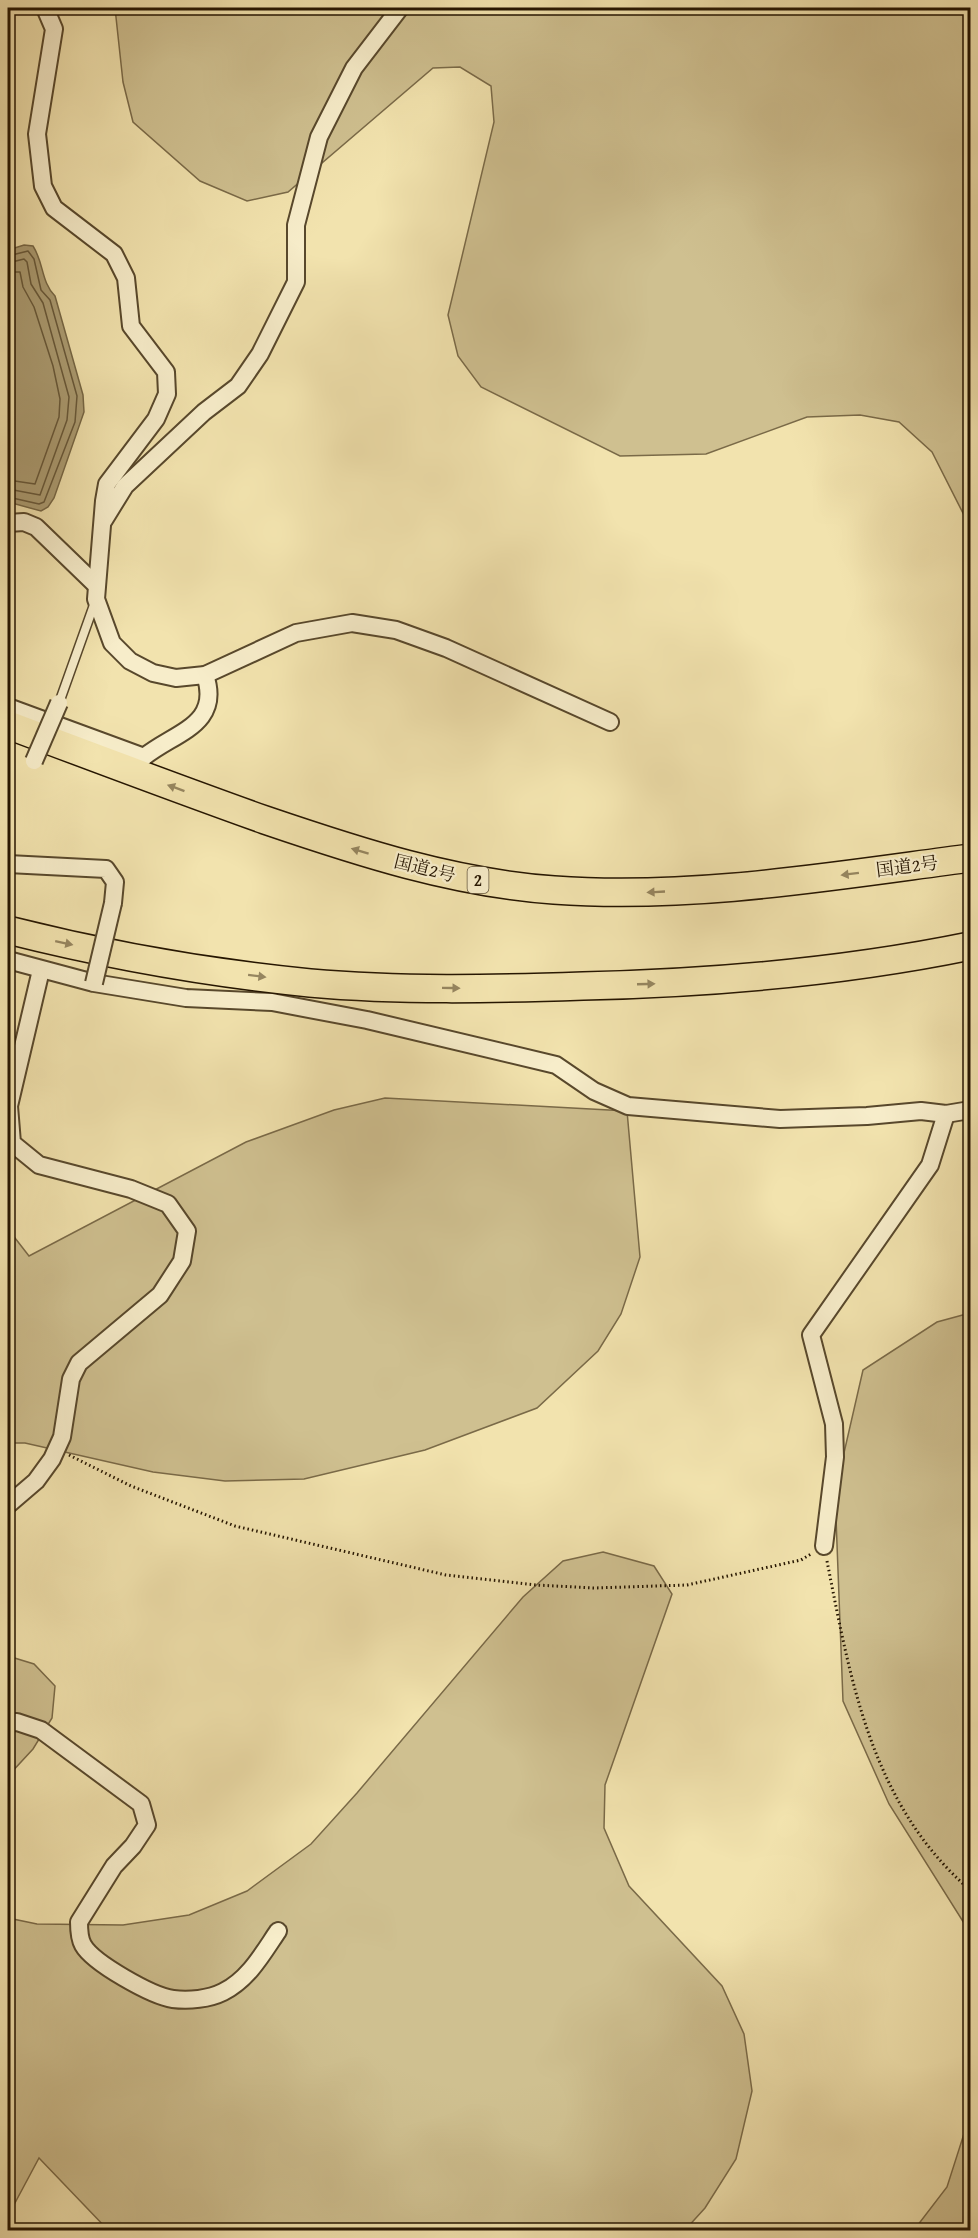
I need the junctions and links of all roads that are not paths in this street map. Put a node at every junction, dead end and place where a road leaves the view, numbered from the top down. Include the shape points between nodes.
1 (45, 8) edge
2 (400, 8) edge
3 (104, 520) junction
4 (8, 523) edge
5 (96, 592) junction
6 (205, 675) junction
7 (59, 703) joint
8 (8, 707) edge
9 (610, 722) dead end
10 (8, 725) edge
11 (34, 761) dead end
12 (970, 858) edge
13 (8, 864) edge
14 (8, 930) edge
15 (970, 946) edge
16 (8, 960) edge
17 (41, 970) junction
18 (94, 983) junction
19 (970, 1110) edge
20 (946, 1114) junction
21 (8, 1505) edge
22 (824, 1546) road end
23 (8, 1723) edge
24 (278, 1931) dead end

1 - 3 street via 54,29 37,134 44,186 54,208 114,254 126,278 131,326 166,372 167,394 156,419 107,484
2 - 3 street via 354,68 320,137 297,225 296,282 260,354 238,386 204,412 126,486
3 - 5 street
4 - 5 street via 24,522 36,527
5 - 6 street via 112,643 130,661 153,673 176,678
5 - 7 lane
6 - 8 street via 209,703 201,717 144,758
6 - 9 street via 296,633 352,623 396,630 446,648
7 - 11 street, bridge
12 -> 10 highway, 国道2号 / 2 via 795,881 653,892 504,885 410,866 348,848
13 - 18 street, bridge via 106,869 115,882
14 -> 15 highway via 124,956 311,983 495,989 710,982
16 - 17 street
17 - 18 street
17 - 21 street via 9,1106 12,1143 39,1165 131,1189 168,1204 187,1231 182,1261 160,1295 79,1363 71,1379 57,1449 36,1481
18 - 20 street via 186,998 272,1002 367,1020 556,1065 594,1091 628,1106 780,1119 921,1111
19 - 20 street
20 - 22 street via 930,1164 812,1335 834,1424 835,1457
23 - 24 street via 41,1730 141,1804 147,1825 114,1866 79,1922 83,1945 96,1959 143,1988 172,1999 205,1998 224,1992 248,1974

